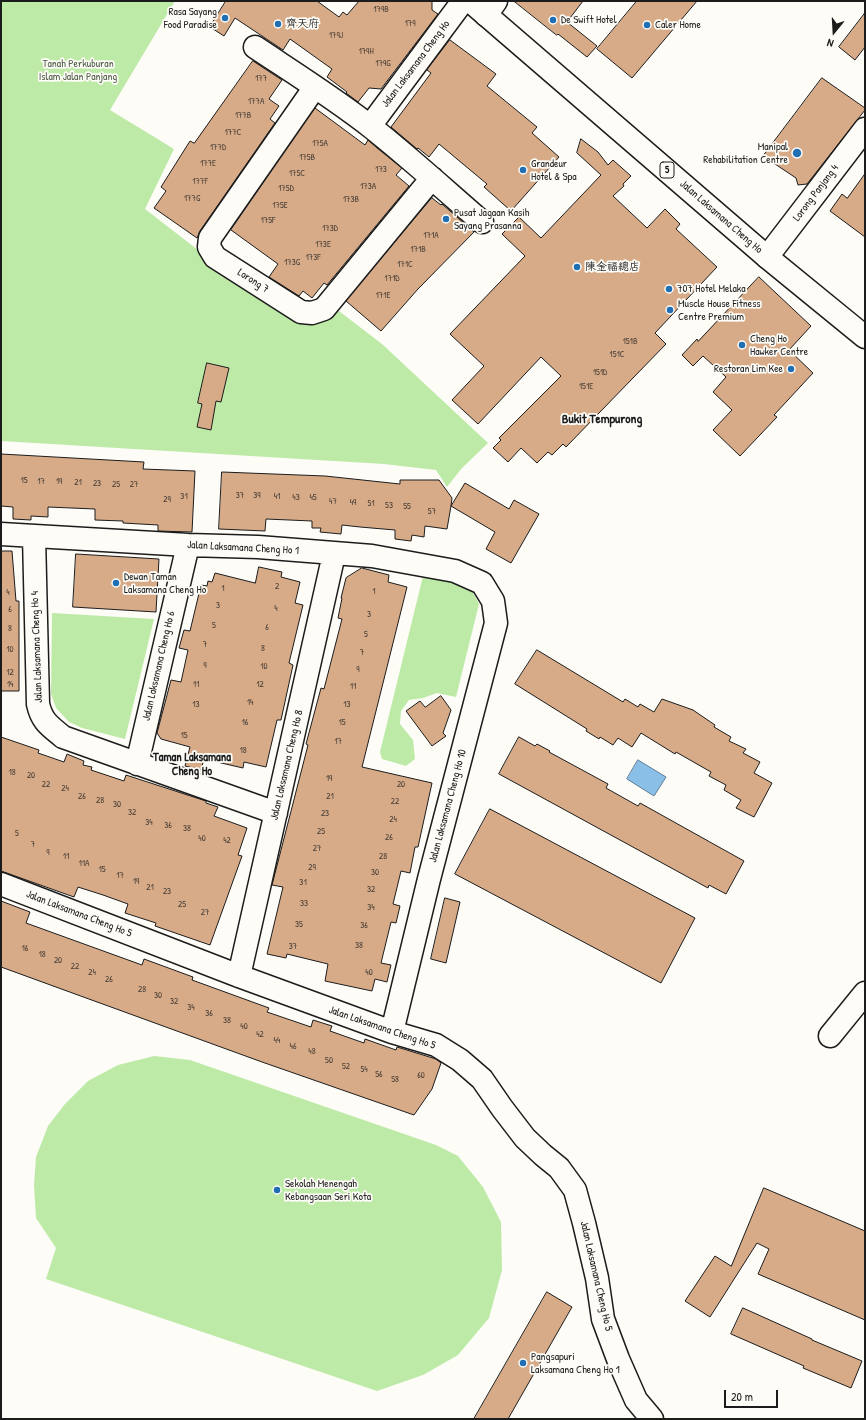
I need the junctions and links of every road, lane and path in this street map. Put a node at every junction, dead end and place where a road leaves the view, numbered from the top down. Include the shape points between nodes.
1 (463, 1) edge
2 (484, 6) edge
3 (255, 47) dead end
4 (315, 87) junction
5 (370, 126) junction
6 (865, 129) edge
7 (432, 178) junction
8 (482, 222) dead end
9 (767, 256) junction
10 (865, 337) edge
11 (1, 534) edge
12 (34, 536) junction
13 (188, 544) junction
14 (334, 554) junction
15 (482, 583) joint
16 (137, 764) junction
17 (276, 813) junction
18 (1, 884) edge
19 (239, 976) junction
20 (865, 993) edge
21 (392, 1032) junction
22 (830, 1036) dead end
23 (652, 1419) edge

1 - 5 street, Jalan Laksamana Cheng Ho
2 - 9 street, Jalan Laksamana Cheng Ho / 5
3 - 4 street
4 - 5 street
4 - 7 street, Lorong 7 via 210,238 209,247 215,257 301,312 312,313 324,309
5 - 7 street
6 - 9 street, Lorong Panjang 4
7 - 8 street
9 - 10 street, Jalan Laksamana Cheng Ho / 5
11 - 12 street, Jalan Laksamana Cheng Ho 1
12 - 13 street, Jalan Laksamana Cheng Ho 1
12 - 16 street, Jalan Laksamana Cheng Ho 4 via 40,714 45,722 63,737
13 - 14 street, Jalan Laksamana Cheng Ho 1
13 - 16 street, Jalan Laksamana Cheng Ho 6
14 - 15 street, Jalan Laksamana Cheng Ho 1 via 372,556 455,571
14 - 17 street, Jalan Laksamana Cheng Ho 8
15 - 21 street, Jalan Laksamana Cheng Ho 10 via 493,601 496,623
16 - 17 street, Jalan Laksamana Cheng Ho 4
17 - 19 street, Jalan Laksamana Cheng Ho 8
18 - 19 street, Jalan Laksamana Cheng Ho 5
19 - 21 street, Jalan Laksamana Cheng Ho 5
20 - 22 street
21 - 23 street, Jalan Laksamana Cheng Ho 5 via 436,1045 482,1078 525,1138 559,1168 574,1190 597,1278 603,1319 636,1400

